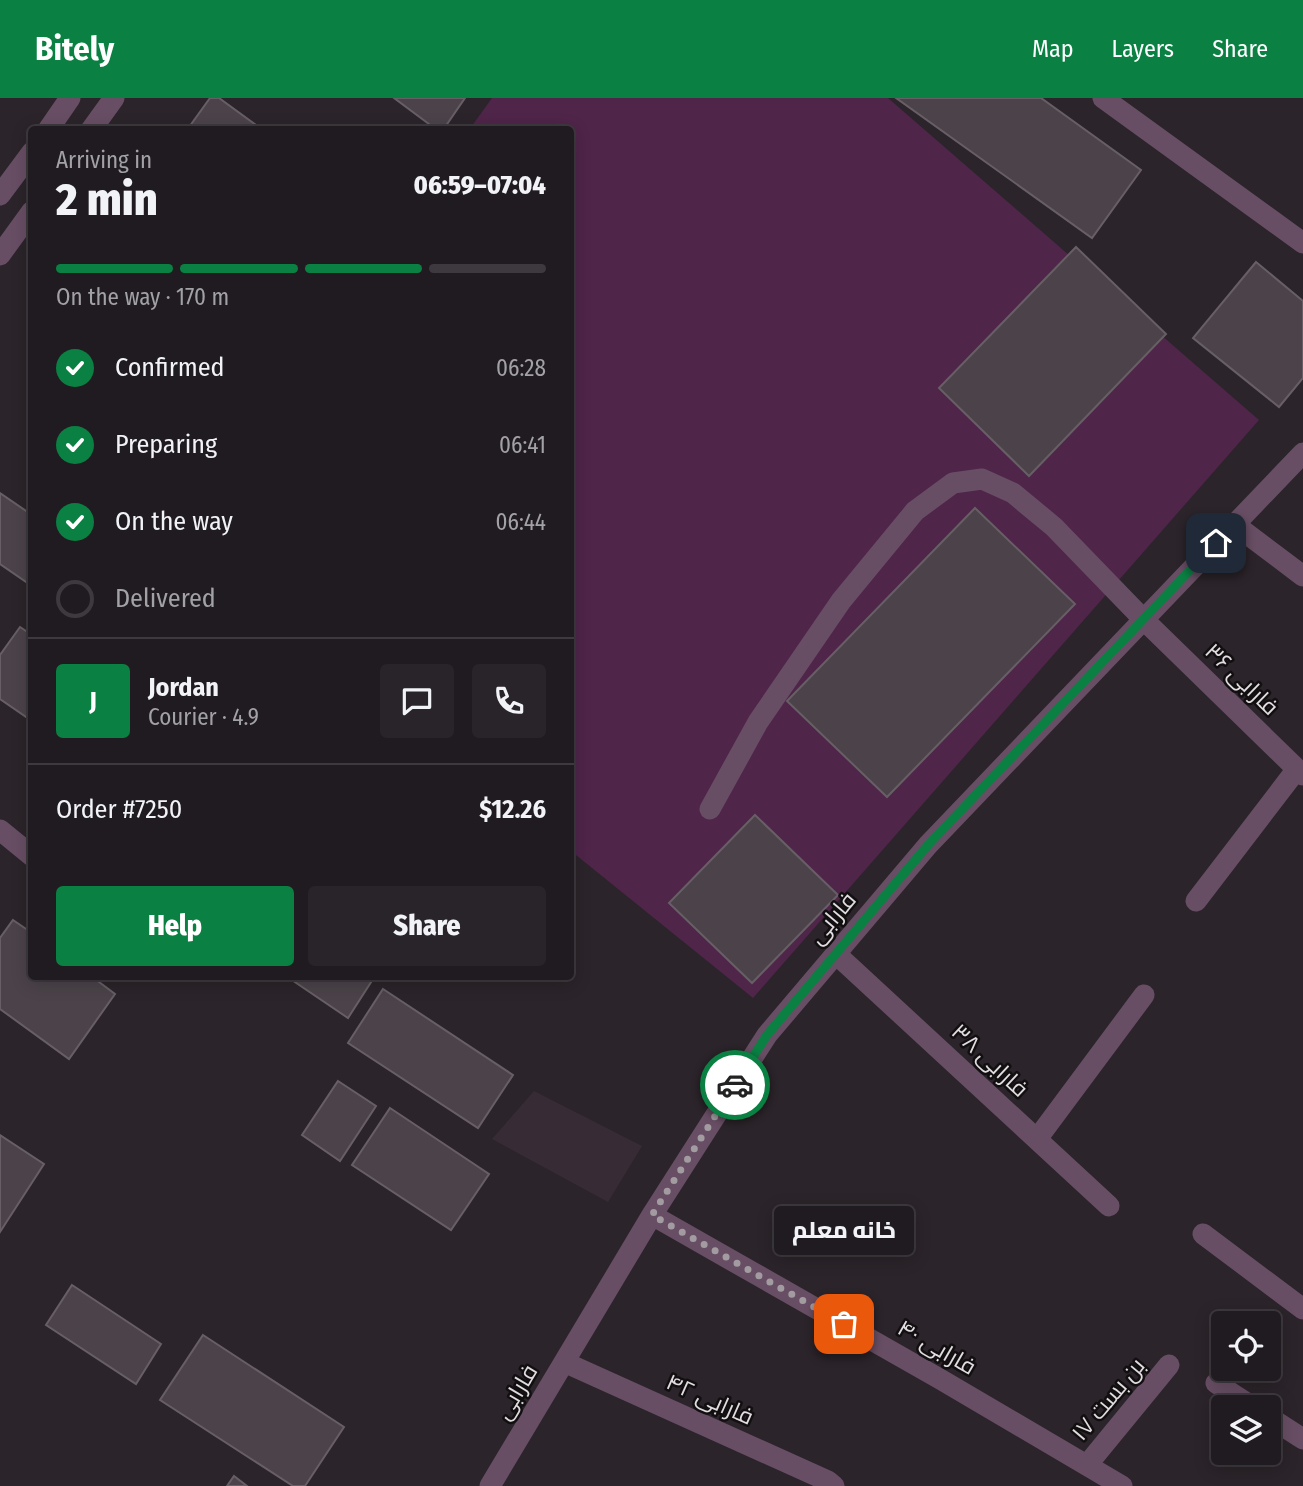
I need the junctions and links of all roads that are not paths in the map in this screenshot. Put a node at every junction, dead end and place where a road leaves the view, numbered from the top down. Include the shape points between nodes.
1 (72, 98) edge
2 (114, 98) edge
3 (1103, 98) edge
4 (96, 123) edge
5 (51, 126) edge
6 (28, 157) edge
7 (0, 195) edge
8 (28, 216) edge
9 (1303, 243) edge
10 (0, 255) edge
11 (1303, 453) edge
12 (1234, 524) junction
13 (1303, 576) edge
14 (1144, 620) junction
15 (1300, 772) edge
16 (710, 808) dead end
17 (0, 830) edge
18 (28, 853) edge
19 (1196, 901) dead end
20 (836, 954) junction
21 (1144, 995) dead end
22 (1037, 1139) junction
23 (1109, 1206) dead end
24 (652, 1215) junction
25 (1203, 1234) dead end
26 (1303, 1309) edge
27 (564, 1362) junction
28 (1169, 1365) dead end
29 (1216, 1383) dead end
30 (1234, 1395) edge
31 (1281, 1425) edge
32 (1303, 1439) edge
33 (1087, 1465) junction
34 (491, 1486) edge
35 (834, 1486) edge
36 (1122, 1486) edge

1 - 4 street
1 - 5 street
2 - 4 street
3 - 9 street
6 - 7 street
8 - 10 street
11 - 12 street, فارابی
12 - 13 street
12 - 14 street, فارابی
14 - 15 street, فارابی ۳۶
14 - 16 street, فارابی ۳۶ via 1054,527 1013,493 982,480 953,484 915,511 841,601 758,723
14 - 20 street, فارابی via 928,845
15 - 19 street
17 - 18 street
20 - 22 street, فارابی ۳۸
20 - 24 street, فارابی via 767,1035
21 - 22 street
22 - 23 street, فارابی ۳۸
24 - 27 street, فارابی
24 - 33 street, فارابی ۴۰
25 - 26 street
27 - 34 street, فارابی
27 - 35 street, فارابی ۴۲
28 - 33 street, بن بست ۱۷
29 - 30 street
31 - 32 street
33 - 36 street, فارابی ۴۰

